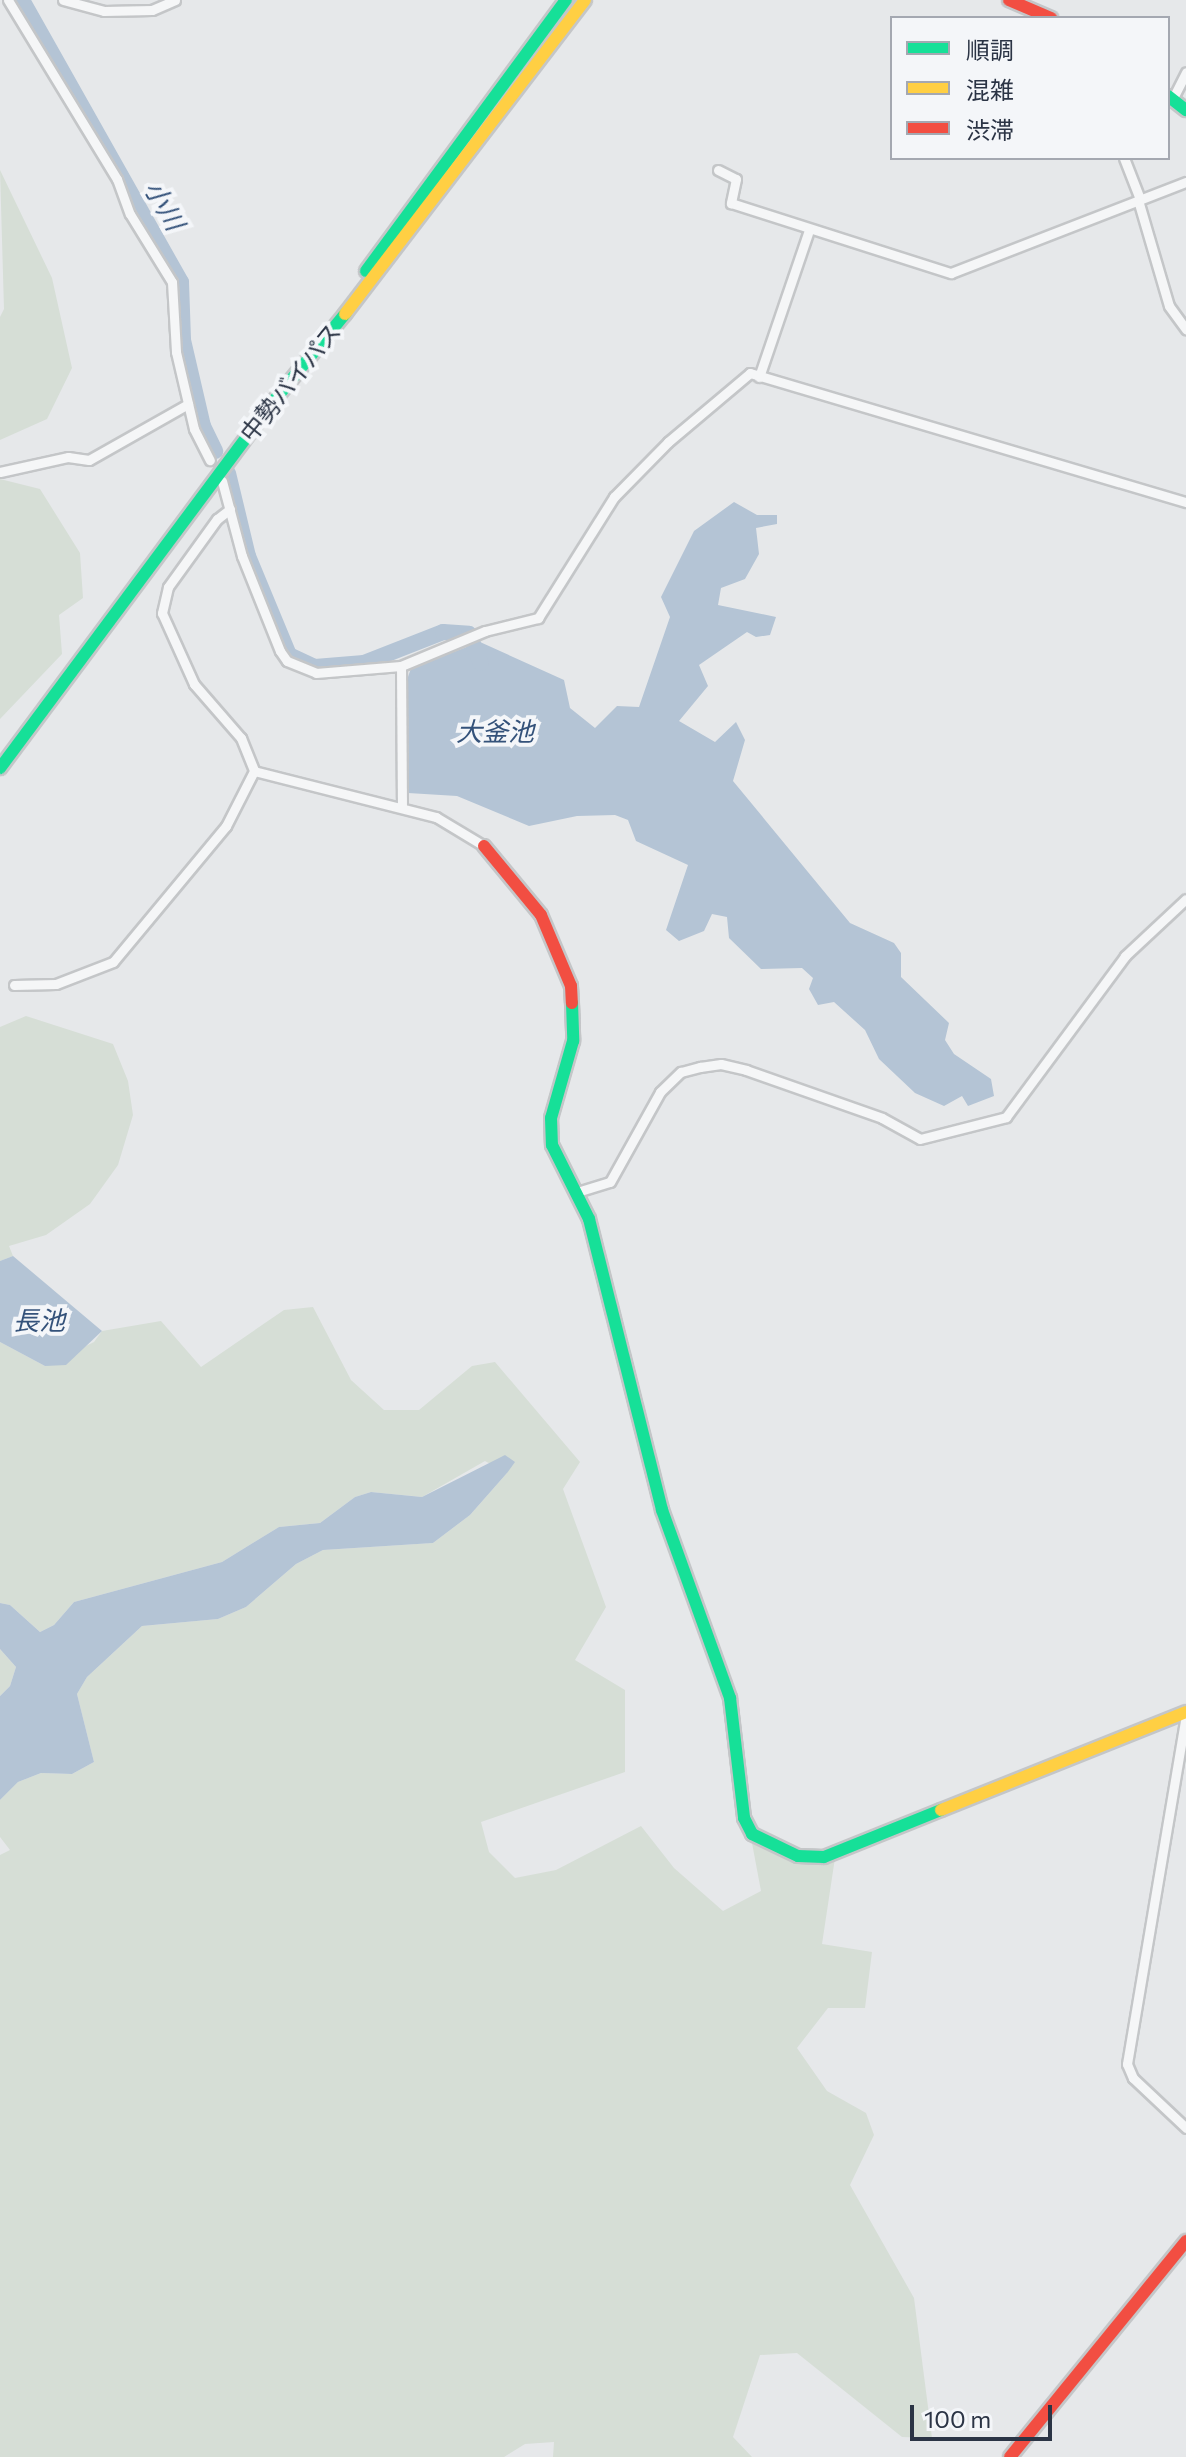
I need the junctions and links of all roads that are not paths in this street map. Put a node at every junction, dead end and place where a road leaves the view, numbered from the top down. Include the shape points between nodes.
1 (8, 0) edge
2 (175, 0) edge
3 (566, 0) edge
4 (585, 0) edge
5 (1009, 0) edge
6 (68, 1) edge
7 (1046, 16) edge
8 (1186, 72) edge
9 (1170, 98) edge
10 (1186, 110) edge
11 (1125, 160) edge
12 (718, 170) dead end
13 (1186, 182) edge
14 (1139, 199) junction
15 (809, 230) junction
16 (1186, 329) edge
17 (759, 377) junction
18 (188, 404) junction
19 (210, 460) dead end
20 (0, 472) edge
21 (222, 481) dead end
22 (1186, 502) edge
23 (230, 509) junction
24 (401, 666) junction
25 (0, 758) edge
26 (0, 768) edge
27 (254, 771) junction
28 (402, 808) junction
29 (484, 846) joint
30 (1186, 899) edge
31 (14, 985) dead end
32 (577, 1192) junction
33 (1186, 1714) edge
34 (1186, 2128) edge
35 (1186, 2241) edge
36 (1010, 2457) edge

1 - 18 street via 117,179 130,214 172,282 176,352
2 - 6 street via 152,10 104,11
3 - 25 main road, 中勢バイパス
4 - 26 main road, 中勢バイパス via 396,251 268,408
5 - 7 main road
8 - 9 street
9 - 10 main road
11 - 14 street
12 - 15 street via 735,176 731,203
13 - 14 street
14 - 15 street via 951,273
14 - 16 street via 1169,306
15 - 17 street
17 - 22 street
17 - 24 street via 750,373 668,442 614,497 541,616
18 - 19 street
18 - 20 street via 89,460 68,457
21 - 23 street
23 - 24 street via 242,556 284,659 316,673
23 - 27 street via 168,587 162,613 194,684 241,738
24 - 28 street
27 - 28 street
27 - 31 street via 226,826 113,962 56,984
28 - 29 street via 451,823
29 - 32 main road via 541,915 571,986 573,1041 551,1137 555,1155
30 - 32 street via 1133,946 1006,1117 968,1123 926,1140 882,1118 746,1070 721,1064 700,1067 681,1072 660,1092 610,1182
32 - 33 main road via 597,1246 662,1510 730,1698 744,1818 752,1834 798,1856 824,1857
33 - 34 street via 1127,2064 1133,2078
35 - 36 main road

